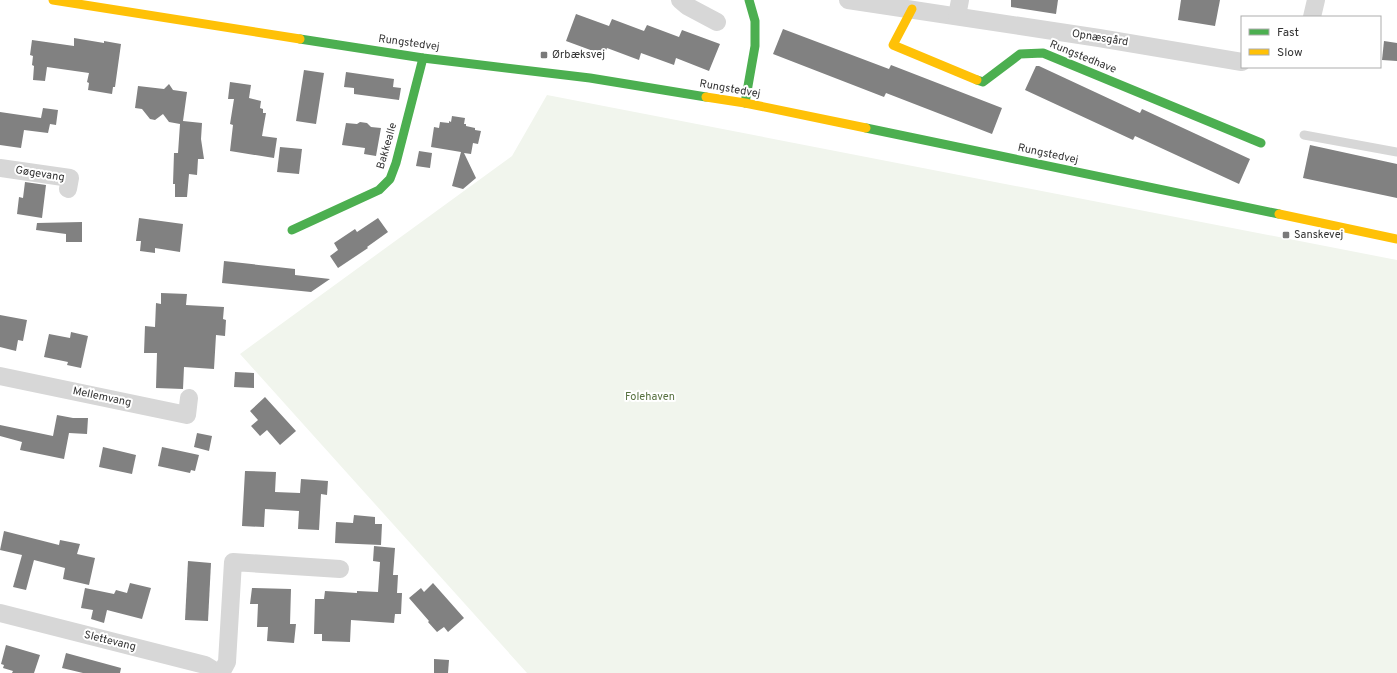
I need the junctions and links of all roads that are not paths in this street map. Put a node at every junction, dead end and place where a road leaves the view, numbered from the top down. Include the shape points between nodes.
1 (53, 0) edge
2 (680, 0) edge
3 (749, 0) edge
4 (848, 0) edge
5 (1316, 0) edge
6 (120, 5) edge
7 (959, 8) edge
8 (912, 9) junction
9 (1312, 16) edge
10 (717, 22) dead end
11 (423, 58) junction
12 (1241, 62) edge
13 (745, 103) junction
14 (1304, 134) dead end
15 (1261, 143) dead end
16 (1397, 152) edge
17 (0, 168) edge
18 (68, 189) dead end
19 (292, 230) dead end
20 (1397, 239) edge
21 (0, 376) edge
22 (189, 398) dead end
23 (340, 569) dead end
24 (0, 613) edge
25 (218, 673) edge
26 (221, 673) edge

1 - 6 main road, Rungstedvej
2 - 10 street
3 - 13 main road via 755,21 755,46
4 - 8 street, Opnæsgård
5 - 9 street
6 - 11 main road, Rungstedvej
7 - 8 street, Opnæsgård
7 - 12 street, Opnæsgård
8 - 15 main road, Rungstedhave via 893,45 983,82 1020,54 1043,53
11 - 13 main road, Rungstedvej via 590,78
11 - 19 main road, Bakkealle via 390,179 379,190
13 - 20 main road, Rungstedvej
14 - 16 lane
17 - 18 street, Gøgevang via 70,178
21 - 22 street, Mellemvang via 186,415
23 - 26 street via 233,562 227,662
24 - 25 street, Slettevang via 205,665

